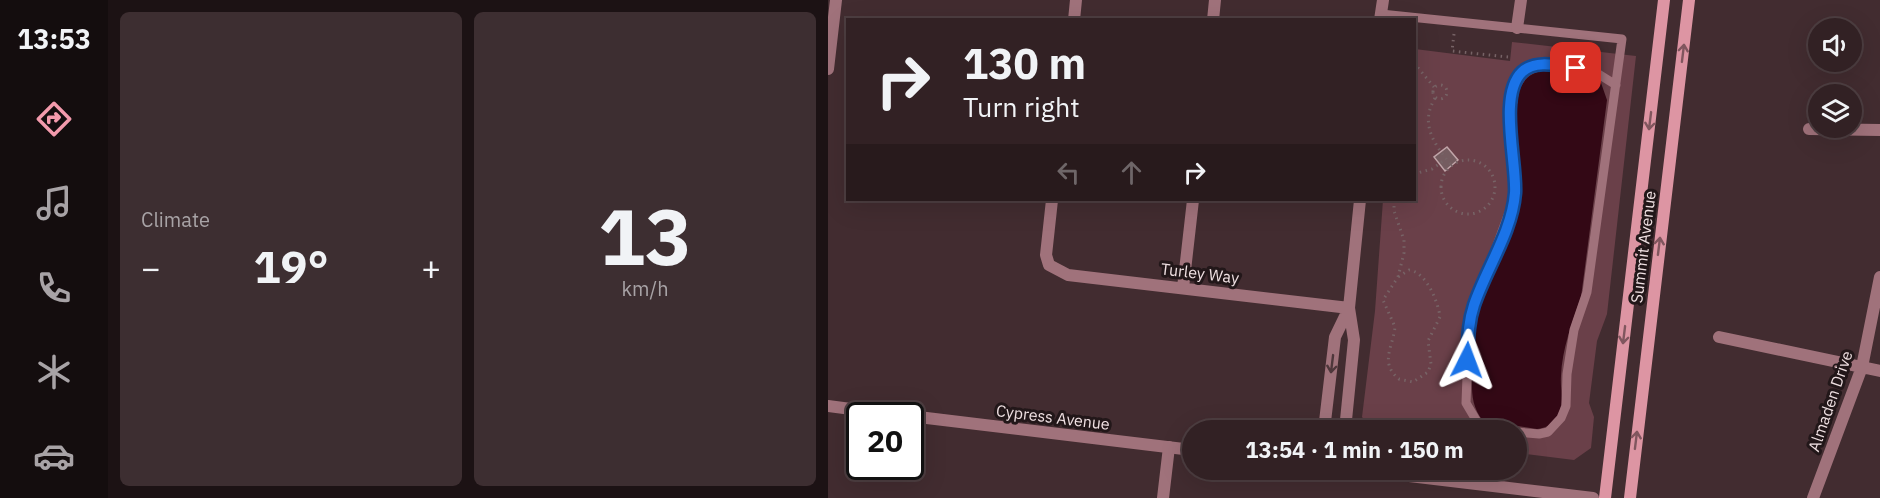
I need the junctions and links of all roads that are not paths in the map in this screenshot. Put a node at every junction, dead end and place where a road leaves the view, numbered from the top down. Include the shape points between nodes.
1 (836, 0) edge
2 (1076, 0) edge
3 (1215, 0) edge
4 (1383, 0) edge
5 (1521, 0) edge
6 (1664, 0) edge
7 (1689, 0) edge
8 (1381, 17) edge
9 (1074, 18) edge
10 (1213, 18) edge
11 (1400, 18) edge
12 (1416, 19) edge
13 (1517, 28) junction
14 (828, 69) edge
15 (1616, 84) junction
16 (1862, 130) edge
17 (1880, 130) edge
18 (1052, 201) edge
19 (1193, 201) edge
20 (1360, 201) edge
21 (1880, 277) edge
22 (1183, 288) junction
23 (1349, 308) junction
24 (1719, 337) dead end
25 (1862, 368) junction
26 (1880, 371) edge
27 (828, 406) edge
28 (846, 408) edge
29 (924, 418) edge
30 (1325, 420) edge
31 (1346, 420) edge
32 (1475, 420) edge
33 (1527, 433) edge
34 (1169, 447) junction
35 (1182, 449) edge
36 (1443, 480) edge
37 (1164, 498) edge
38 (1593, 498) edge
39 (1605, 498) edge
40 (1629, 498) edge
41 (1813, 498) edge

1 - 14 street
2 - 9 street
3 - 10 street
4 - 8 street
5 - 13 street
6 -> 39 main road, Summit Avenue
40 -> 7 main road, Summit Avenue
8 - 11 lane
12 - 13 lane
13 - 15 lane via 1622,39
15 - 32 lane via 1592,70 1544,65 1521,73 1515,86 1509,130 1516,173 1515,196 1469,322 1466,403
15 - 33 lane via 1587,292 1574,330 1567,374 1566,406 1548,432
16 - 17 street
18 - 22 street, Turley Way via 1046,255 1049,266 1068,275
19 - 22 street
20 - 23 street
21 - 25 street, Almaden Drive
22 - 23 street, Turley Way
23 -> 30 street via 1335,337
23 - 31 street via 1354,340
24 - 25 street
25 - 26 street
25 - 41 street, Almaden Drive
27 - 28 street
29 - 34 street, Cypress Avenue
34 - 35 street, Cypress Avenue
34 - 37 street
36 - 38 street

